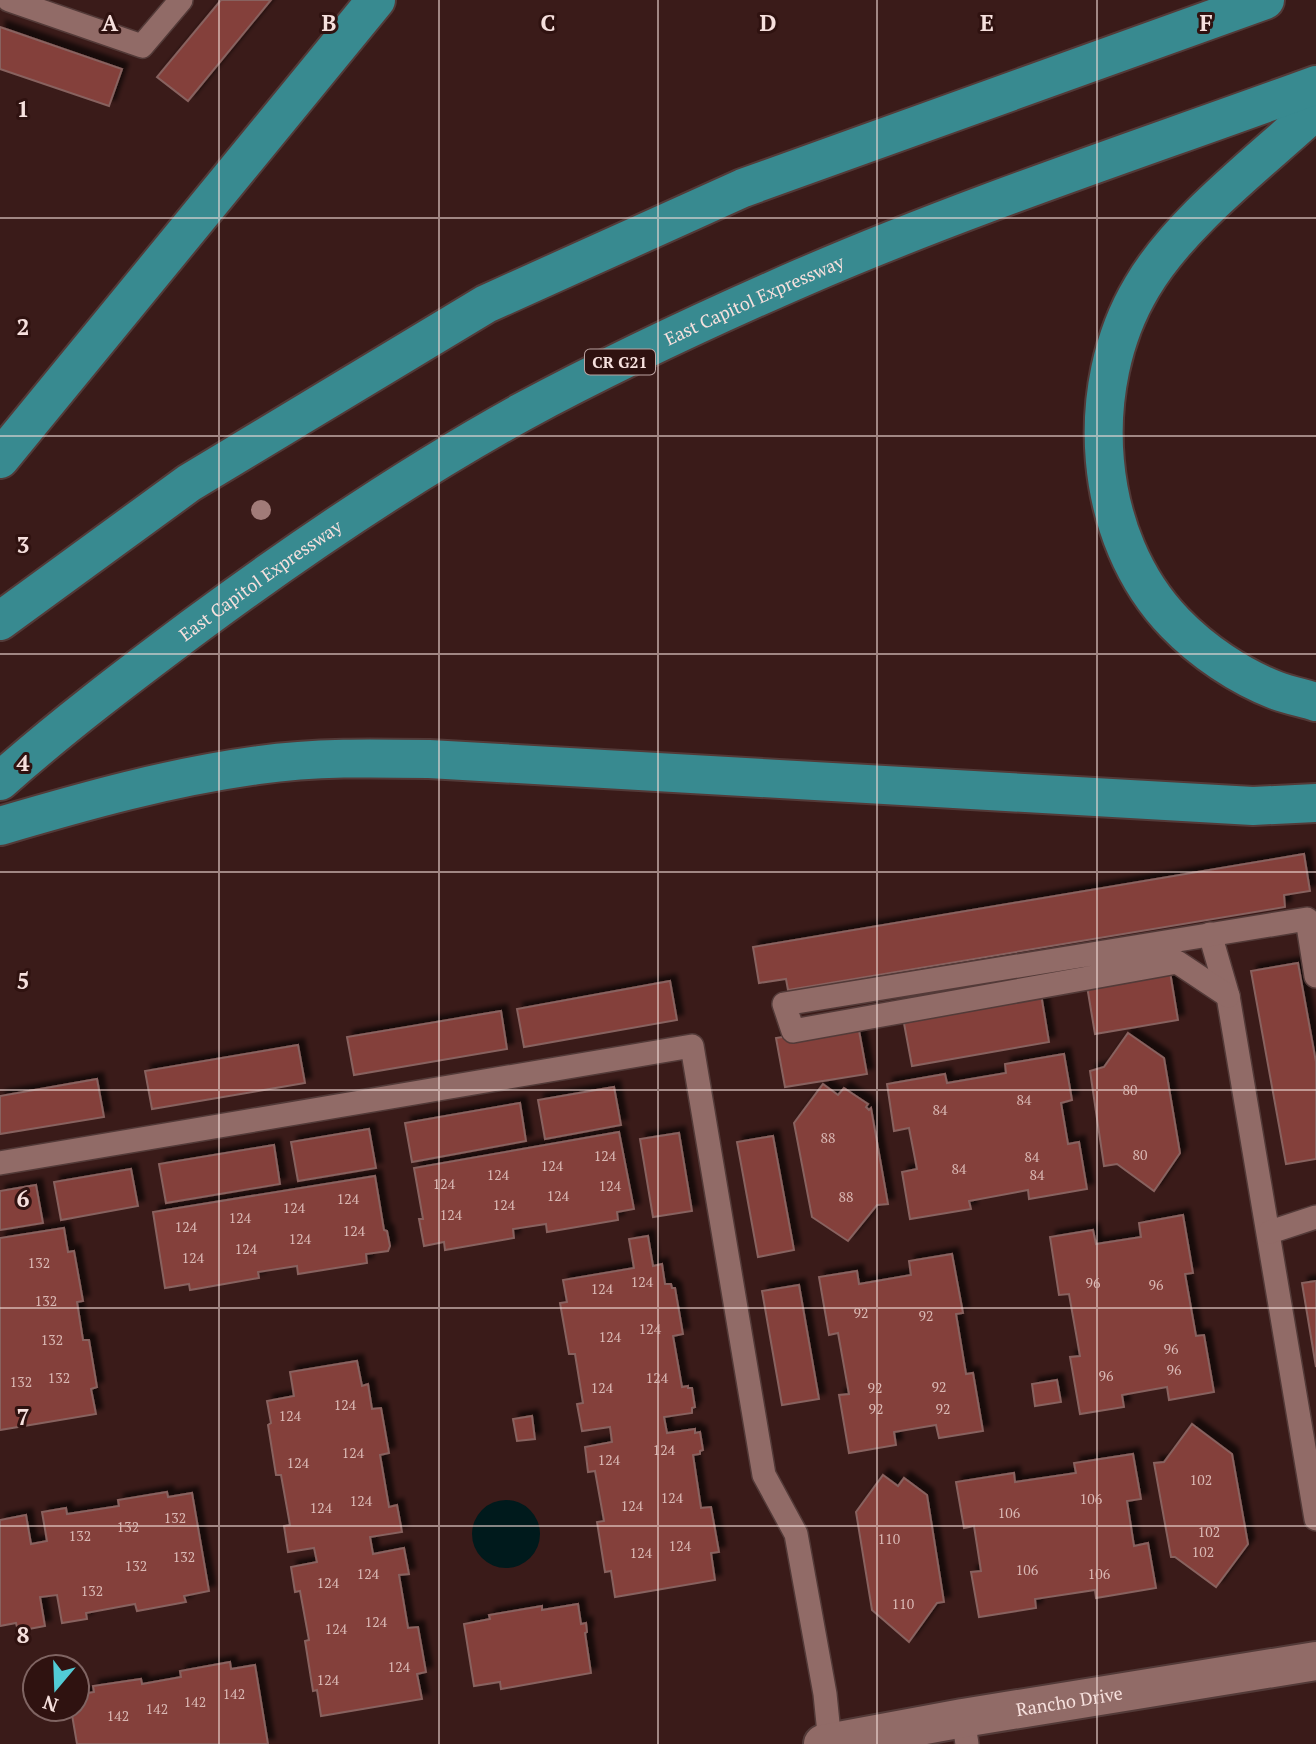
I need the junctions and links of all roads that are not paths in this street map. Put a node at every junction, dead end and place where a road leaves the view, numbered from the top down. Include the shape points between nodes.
1 (9, 0) edge
2 (181, 0) edge
3 (376, 0) edge
4 (1243, 2) edge
5 (1316, 85) edge
6 (1316, 110) edge
7 (0, 459) edge
8 (0, 621) edge
9 (1316, 702) edge
10 (0, 781) edge
11 (1316, 803) edge
12 (0, 826) edge
13 (1210, 934) junction
14 (1127, 959) junction
15 (1316, 976) edge
16 (1228, 996) junction
17 (0, 1163) edge
18 (1316, 1217) edge
19 (1270, 1232) junction
20 (1316, 1519) edge
21 (1316, 1661) edge
22 (965, 1731) edge
23 (839, 1743) edge

1 - 2 lane via 142,46
3 - 7 highway
4 - 8 highway via 743,188 486,304 189,483
5 - 10 highway, East Capitol Expressway / CR G21 via 939,222 827,268 651,346 522,413 379,498 256,581 123,679
6 - 9 highway via 1180,237 1141,288 1105,394 1103,442 1108,492 1121,533 1139,576 1174,622 1218,660 1275,690
11 - 12 highway via 1253,806 346,758 260,764 187,777
13 - 14 lane
13 - 15 lane via 1307,919
13 - 16 lane
14 - 14 lane via 784,1004 793,1031
14 - 16 lane via 1177,962
16 - 19 lane
17 - 23 lane via 692,1046 764,1475 796,1534 825,1694
18 - 19 lane
19 - 20 lane
21 - 22 street, Rancho Drive
22 - 23 street, Rancho Drive

